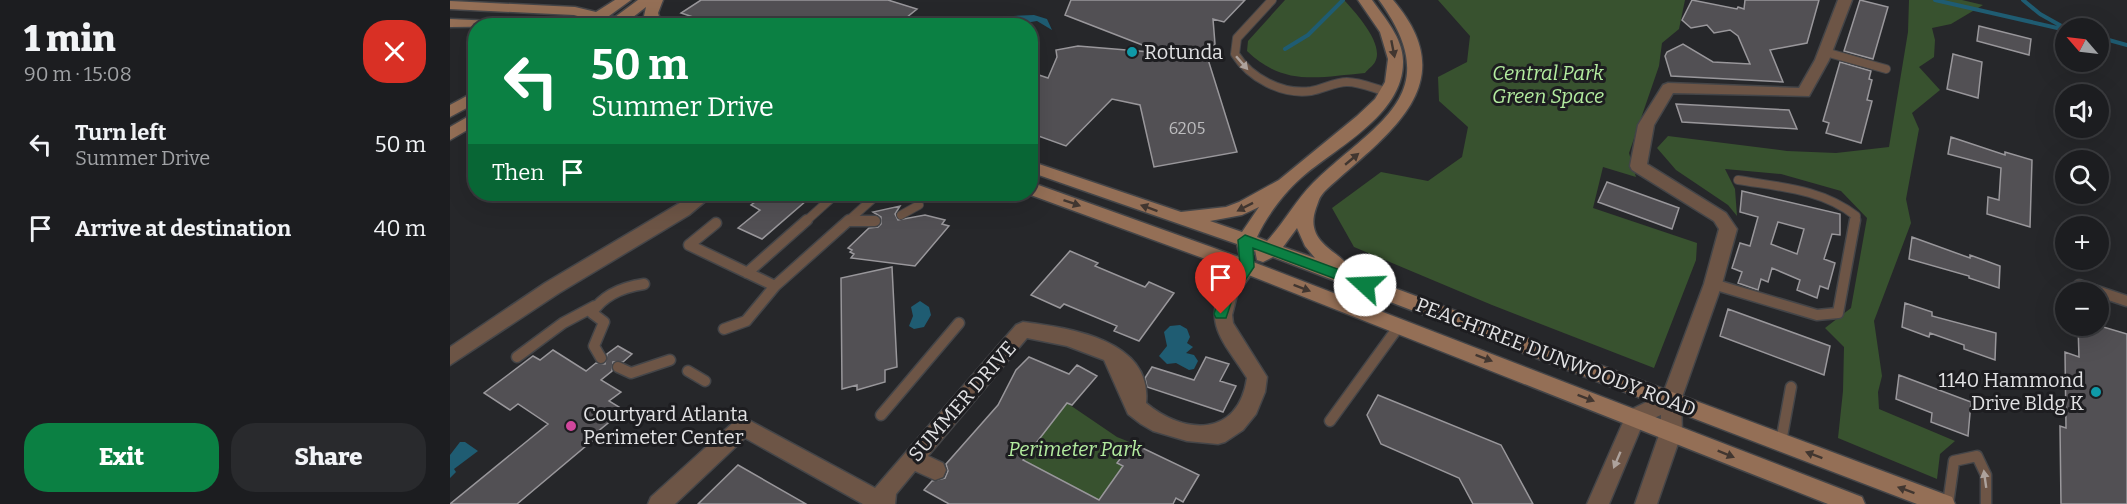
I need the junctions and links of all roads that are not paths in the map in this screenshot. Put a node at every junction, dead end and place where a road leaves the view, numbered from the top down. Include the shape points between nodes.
1 (609, 0) edge
2 (624, 0) edge
3 (647, 0) edge
4 (656, 0) edge
5 (1272, 0) edge
6 (1365, 0) edge
7 (1386, 0) edge
8 (1845, 0) edge
9 (450, 5) edge
10 (575, 11) junction
11 (600, 16) junction
12 (597, 18) edge
13 (605, 18) edge
14 (627, 18) edge
15 (652, 18) edge
16 (450, 23) edge
17 (468, 24) edge
18 (1825, 52) junction
19 (1886, 69) dead end
20 (1388, 92) junction
21 (468, 101) edge
22 (450, 112) edge
23 (468, 123) edge
24 (468, 126) edge
25 (450, 136) edge
26 (1038, 169) edge
27 (1294, 175) junction
28 (1738, 180) dead end
29 (1319, 187) junction
30 (1038, 191) edge
31 (697, 201) edge
32 (828, 201) edge
33 (870, 201) edge
34 (919, 205) dead end
35 (901, 215) dead end
36 (1173, 217) junction
37 (848, 221) junction
38 (874, 221) dead end
39 (716, 223) dead end
40 (1245, 240) junction
41 (1271, 249) junction
42 (1247, 267) junction
43 (747, 273) junction
44 (644, 284) dead end
45 (1713, 284) junction
46 (1365, 285) junction
47 (775, 286) junction
48 (2109, 295) edge
49 (2127, 301) edge
50 (596, 306) junction
51 (958, 323) dead end
52 (1399, 326) junction
53 (724, 329) dead end
54 (450, 357) edge
55 (517, 357) dead end
56 (601, 358) dead end
57 (670, 360) dead end
58 (618, 367) dead end
59 (688, 371) dead end
60 (705, 381) dead end
61 (1791, 387) dead end
62 (1671, 400) junction
63 (881, 415) dead end
64 (1635, 417) junction
65 (1330, 421) dead end
66 (1671, 432) junction
67 (1781, 442) junction
68 (911, 459) junction
69 (935, 470) dead end
70 (884, 499) edge
71 (659, 504) edge
72 (1599, 504) edge
73 (1646, 504) edge
74 (1854, 504) edge
75 (1944, 504) edge
76 (1948, 504) edge
77 (1986, 504) edge

1 - 10 main road
2 - 11 main road
3 - 14 main road
4 - 15 main road
5 -> 20 lane via 1237,38 1235,54 1245,68 1281,88 1297,91 1349,82
6 -> 20 main road via 1391,37 1396,56
29 -> 7 main road via 1389,125 1411,89 1413,48 1400,17
8 - 18 street
9 - 10 main road
10 - 11 main road
11 - 12 main road
11 - 13 main road
16 - 17 main road
18 - 19 lane
18 - 45 street via 1804,93 1668,88 1646,125 1638,166 1726,223 1728,229
20 - 27 main road via 1381,105 1357,128
21 - 22 main road
23 - 25 main road
24 - 25 main road
36 -> 26 main road, PEACHTREE DUNWOODY ROAD
27 -> 36 main road via 1243,210 1214,216
27 - 40 main road
28 - 45 lane via 1844,204 1856,216 1838,313 1817,315
29 - 41 main road
29 - 46 main road via 1304,219 1306,234 1325,258
30 -> 42 main road, PEACHTREE DUNWOODY ROAD
31 - 54 street via 552,288
32 - 43 lane
33 - 37 lane
34 - 35 lane
36 - 40 main road, PEACHTREE DUNWOODY ROAD
37 - 38 lane
37 - 47 lane
39 - 43 lane via 689,245
40 - 41 main road, PEACHTREE DUNWOODY ROAD
40 - 42 main road
41 - 42 main road
41 - 46 main road, PEACHTREE DUNWOODY ROAD
42 -> 52 main road, PEACHTREE DUNWOODY ROAD
42 - 68 street, SUMMER DRIVE via 1225,298 1221,314 1222,324 1257,377 1255,392 1249,408 1236,424 1218,435 1151,421 1136,408 1113,365 1114,356 1053,333 1023,330
43 - 47 lane
44 - 50 lane via 628,286
45 - 62 street
46 - 62 main road, PEACHTREE DUNWOODY ROAD
47 - 53 lane via 747,321
48 - 49 lane
50 - 55 lane via 563,323
50 - 56 lane via 592,313 604,322 594,346
51 - 63 lane
52 -> 64 main road, PEACHTREE DUNWOODY ROAD
52 - 65 lane
57 - 58 lane via 631,373
59 - 60 lane
61 - 67 lane
62 - 64 street
62 - 66 street
62 - 67 main road, PEACHTREE DUNWOODY ROAD
64 - 66 main road, PEACHTREE DUNWOODY ROAD
64 -> 72 street
66 - 73 street
66 -> 74 main road, PEACHTREE DUNWOODY ROAD
75 -> 67 main road, PEACHTREE DUNWOODY ROAD
68 - 69 street
68 - 70 street, SUMMER DRIVE
70 - 71 street, SUMMER DRIVE via 743,426
77 -> 76 lane via 1986,475 1977,456 1954,461

